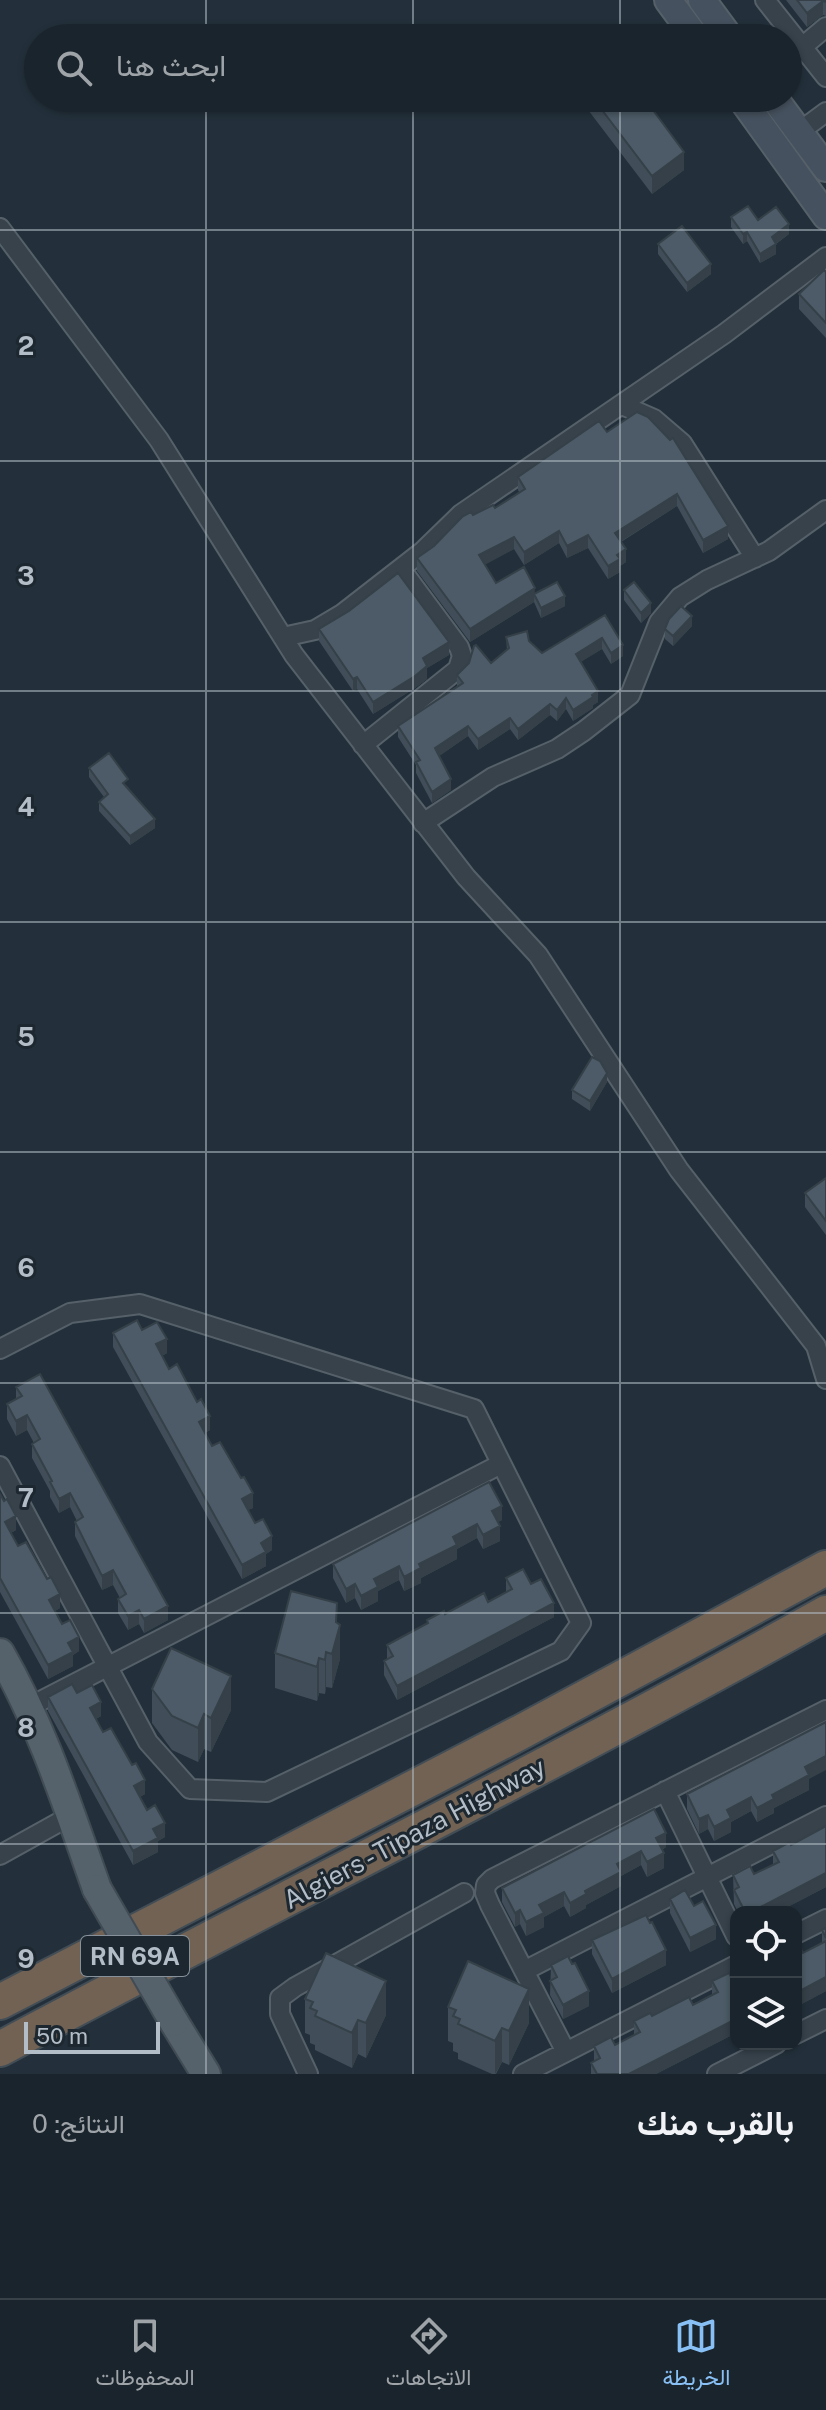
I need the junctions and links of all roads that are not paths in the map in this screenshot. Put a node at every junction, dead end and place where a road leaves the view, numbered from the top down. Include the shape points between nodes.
1 (668, 0) edge
2 (702, 0) edge
3 (765, 0) edge
4 (686, 24) edge
5 (720, 24) edge
6 (783, 24) edge
7 (826, 27) edge
8 (802, 47) edge
9 (802, 49) edge
10 (826, 77) edge
11 (751, 112) edge
12 (784, 112) edge
13 (826, 112) edge
14 (799, 132) junction
15 (826, 168) edge
16 (826, 216) edge
17 (0, 228) edge
18 (826, 257) edge
19 (622, 405) junction
20 (826, 510) edge
21 (755, 558) junction
22 (401, 569) junction
23 (283, 637) junction
24 (363, 745) junction
25 (423, 823) junction
26 (0, 1349) edge
27 (826, 1379) edge
28 (501, 1464) junction
29 (0, 1466) edge
30 (826, 1568) edge
31 (826, 1613) edge
32 (0, 1653) edge
33 (108, 1666) junction
34 (29, 1707) junction
35 (826, 1710) edge
36 (665, 1791) junction
37 (72, 1815) junction
38 (826, 1816) edge
39 (0, 1855) edge
40 (707, 1877) junction
41 (464, 1893) dead end
42 (826, 1919) edge
43 (730, 1924) edge
44 (802, 1931) edge
45 (730, 1968) edge
46 (524, 1971) junction
47 (0, 2002) edge
48 (826, 2019) edge
49 (802, 2031) edge
50 (0, 2049) edge
51 (764, 2050) edge
52 (558, 2062) edge
53 (206, 2074) edge
54 (308, 2074) edge
55 (523, 2074) edge
56 (717, 2074) edge

1 - 4 main road
2 - 5 main road
3 - 6 street
7 - 8 street
9 - 10 street
11 - 16 main road
12 - 14 main road
13 - 14 street
14 - 15 main road
17 - 23 street via 159,440
18 - 19 street
19 - 21 street via 654,419 682,443
19 - 22 street via 461,514
20 - 21 street
21 - 25 street via 680,597 659,622 630,695 557,749 493,777
22 - 23 street via 329,623
22 - 24 street via 459,647 461,663
23 - 24 street
24 - 25 street
25 - 27 street via 538,955 679,1170 816,1346
26 - 28 street via 70,1313 140,1304 474,1409
28 - 33 street
28 - 33 street via 581,1623 561,1651 267,1792 190,1789 148,1742
29 - 33 street
30 - 47 highway, Algiers - Tipaza Highway
31 - 50 highway, Algiers - Tipaza Highway via 413,1836
32 - 34 main road, RN 69A
33 - 34 street
34 - 37 main road, RN 69A
35 - 36 street
36 - 40 street
36 - 46 street via 486,1885 490,1905
37 - 39 street
37 - 53 main road, RN 69A, bridge via 97,1889
38 - 40 street
40 - 43 street
40 - 46 street
41 - 54 street via 280,1998 280,2014
42 - 44 street
45 - 52 street
46 - 52 street
48 - 49 street
51 - 56 street
52 - 55 street

